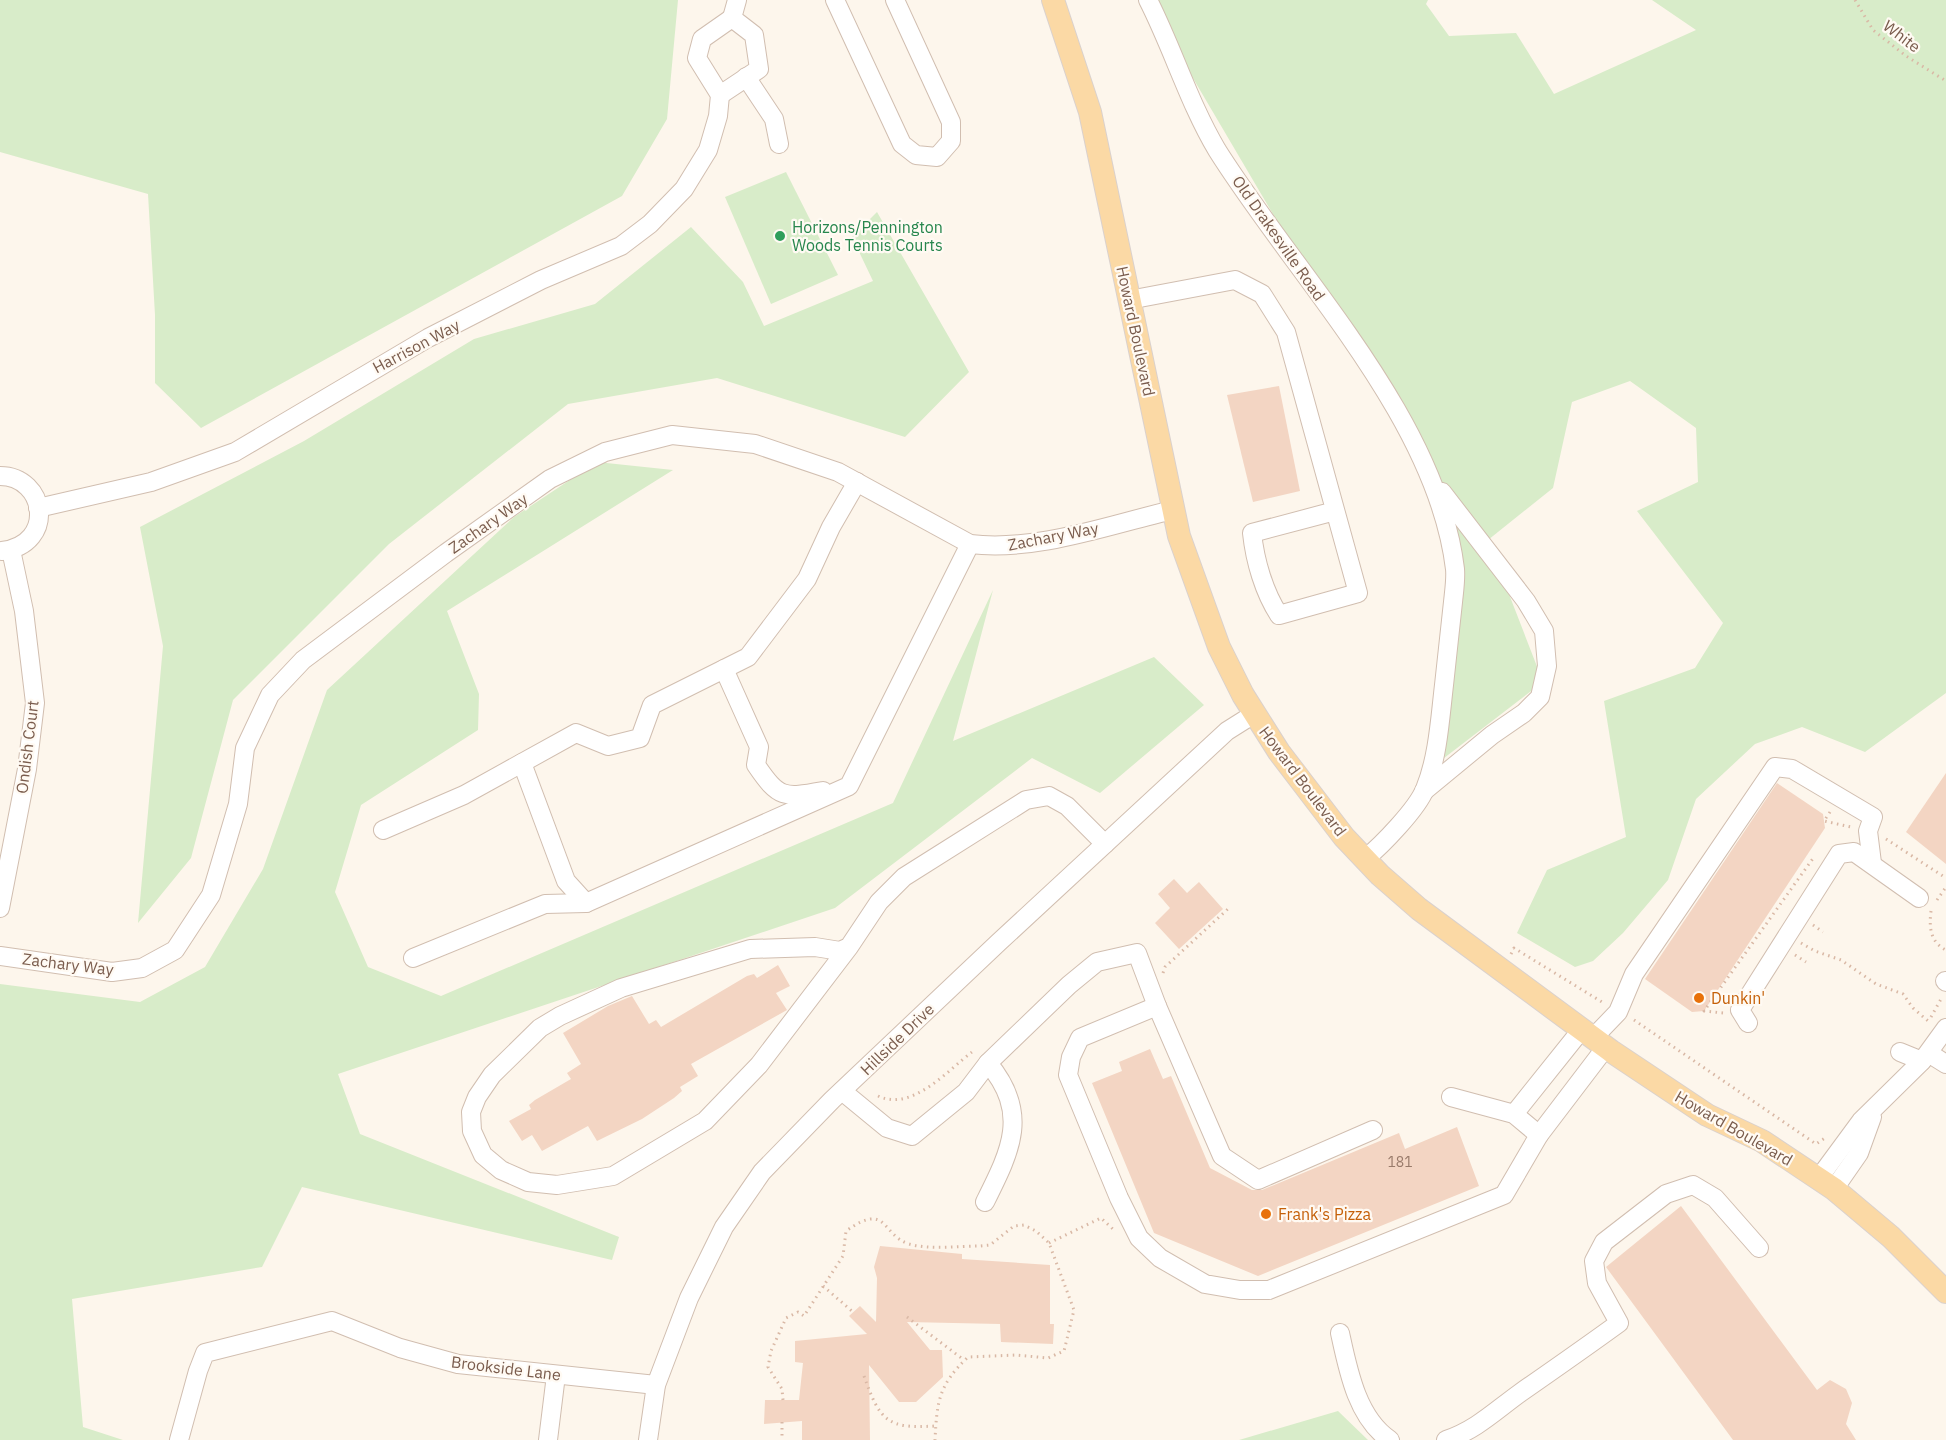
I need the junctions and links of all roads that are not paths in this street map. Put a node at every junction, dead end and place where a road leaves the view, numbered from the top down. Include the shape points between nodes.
1 (737, 0) edge
2 (836, 0) edge
3 (895, 0) edge
4 (1053, 0) edge
5 (1148, 0) edge
6 (732, 18) junction
7 (746, 77) junction
8 (720, 95) junction
9 (778, 144) dead end
10 (1129, 300) junction
11 (1424, 467) junction
12 (0, 476) edge
13 (857, 482) junction
14 (38, 508) junction
15 (1173, 510) junction
16 (1335, 511) junction
17 (970, 544) junction
18 (6, 551) edge
19 (724, 669) junction
20 (1254, 714) junction
21 (522, 763) junction
22 (849, 786) junction
23 (1424, 791) junction
24 (383, 830) dead end
25 (1105, 844) junction
26 (1365, 860) junction
27 (1872, 863) junction
28 (1919, 898) dead end
29 (586, 903) junction
30 (0, 908) edge
31 (849, 947) junction
32 (0, 956) edge
33 (413, 958) dead end
34 (1156, 1006) junction
35 (1748, 1023) dead end
36 (1946, 1028) edge
37 (1594, 1038) junction
38 (1900, 1052) dead end
39 (1926, 1057) junction
40 (988, 1063) junction
41 (1946, 1064) edge
42 (842, 1091) junction
43 (1451, 1096) dead end
44 (1514, 1114) junction
45 (1373, 1130) dead end
46 (1539, 1135) junction
47 (1826, 1184) junction
48 (985, 1202) dead end
49 (1759, 1248) dead end
50 (1944, 1287) edge
51 (1340, 1333) dead end
52 (556, 1375) junction
53 (656, 1385) junction
54 (179, 1440) edge
55 (548, 1440) edge
56 (648, 1440) edge
57 (1390, 1440) edge
58 (1446, 1440) edge

1 - 6 street
2 - 3 street via 902,144 916,155 937,157 951,141 951,122
4 - 10 main road, Howard Boulevard via 1090,112
5 - 11 street, Old Drakesville Road via 1216,148 1348,334 1398,415
6 - 7 street via 754,35 759,69
6 - 8 street via 702,39 697,58
7 - 8 street
7 - 9 street via 774,119
8 - 14 street, Harrison Way via 708,150 684,189 650,224 621,246 541,280 428,338 235,452 151,482
10 - 15 main road, Howard Boulevard
10 - 16 street via 1234,280 1262,294 1286,332
11 - 23 street, Old Drakesville Road via 1444,513 1455,571 1437,742
11 - 23 street, Old Drakesville Road via 1526,601 1544,631 1547,666 1540,697
12 - 14 street via 21,481
13 - 17 street, Zachary Way
13 - 19 street via 807,579 748,657
13 - 32 street, Zachary Way via 755,444 672,435 605,452 550,479 330,639 303,660 270,695 245,748 238,804 211,895 175,950 142,968 112,972
14 - 18 street via 35,534 26,544
15 - 17 street, Zachary Way via 1030,543
15 - 20 main road, Howard Boulevard via 1199,597 1219,647
16 - 16 street via 1358,593 1279,615 1270,601 1252,533
17 - 22 street
18 - 30 street, Ondish Court via 24,611 35,703 27,769
19 - 21 street via 652,705 640,738 608,746 576,733
19 - 22 street via 759,747 756,765 773,790 794,796
20 - 25 street, Hillside Drive via 1227,731
20 - 26 main road, Howard Boulevard via 1298,779
21 - 24 street via 464,795
21 - 29 street via 566,881
22 - 29 street
23 - 26 street, Old Drakesville Road
25 - 31 street via 1066,806 1049,796 1026,800 904,877 879,902
25 - 42 street, Hillside Drive
26 - 37 main road, Howard Boulevard via 1419,909
27 - 28 street
27 - 35 street via 1854,852 1839,854 1740,1010
27 - 37 street via 1868,831 1873,817 1792,769 1775,767 1634,974 1618,1012
29 - 33 street via 545,904
31 - 31 street via 759,1065 705,1121 613,1176 557,1185 528,1182 501,1170 483,1155 472,1131 471,1112 477,1097 492,1075 532,1036 561,1016 621,988 750,949 815,947 840,951
34 - 40 street via 1137,953 1097,962
34 - 45 street via 1222,1156 1258,1180
34 - 46 street via 1080,1038 1068,1075 1139,1238 1160,1258 1205,1284 1269,1290 1504,1195
36 - 39 street
37 - 44 street
37 - 46 street
37 - 47 main road, Howard Boulevard via 1707,1115 1762,1141
38 - 39 street
39 - 41 street
39 - 47 street via 1868,1100
40 - 42 street via 966,1092 912,1136 887,1128
40 - 48 street via 1012,1103 1014,1130
42 - 53 street, Hillside Drive via 762,1172 724,1227 689,1298
43 - 44 street
44 - 46 street
47 - 50 main road, Howard Boulevard
49 - 58 street via 1714,1198 1693,1185 1666,1194 1604,1242 1594,1261 1597,1283 1619,1323 1488,1419
51 - 57 street via 1347,1367 1364,1410 1378,1432
52 - 53 street, Brookside Lane
52 - 54 street, Brookside Lane via 458,1364 400,1348 332,1321 206,1353
52 - 55 street
53 - 56 street, Hillside Drive

